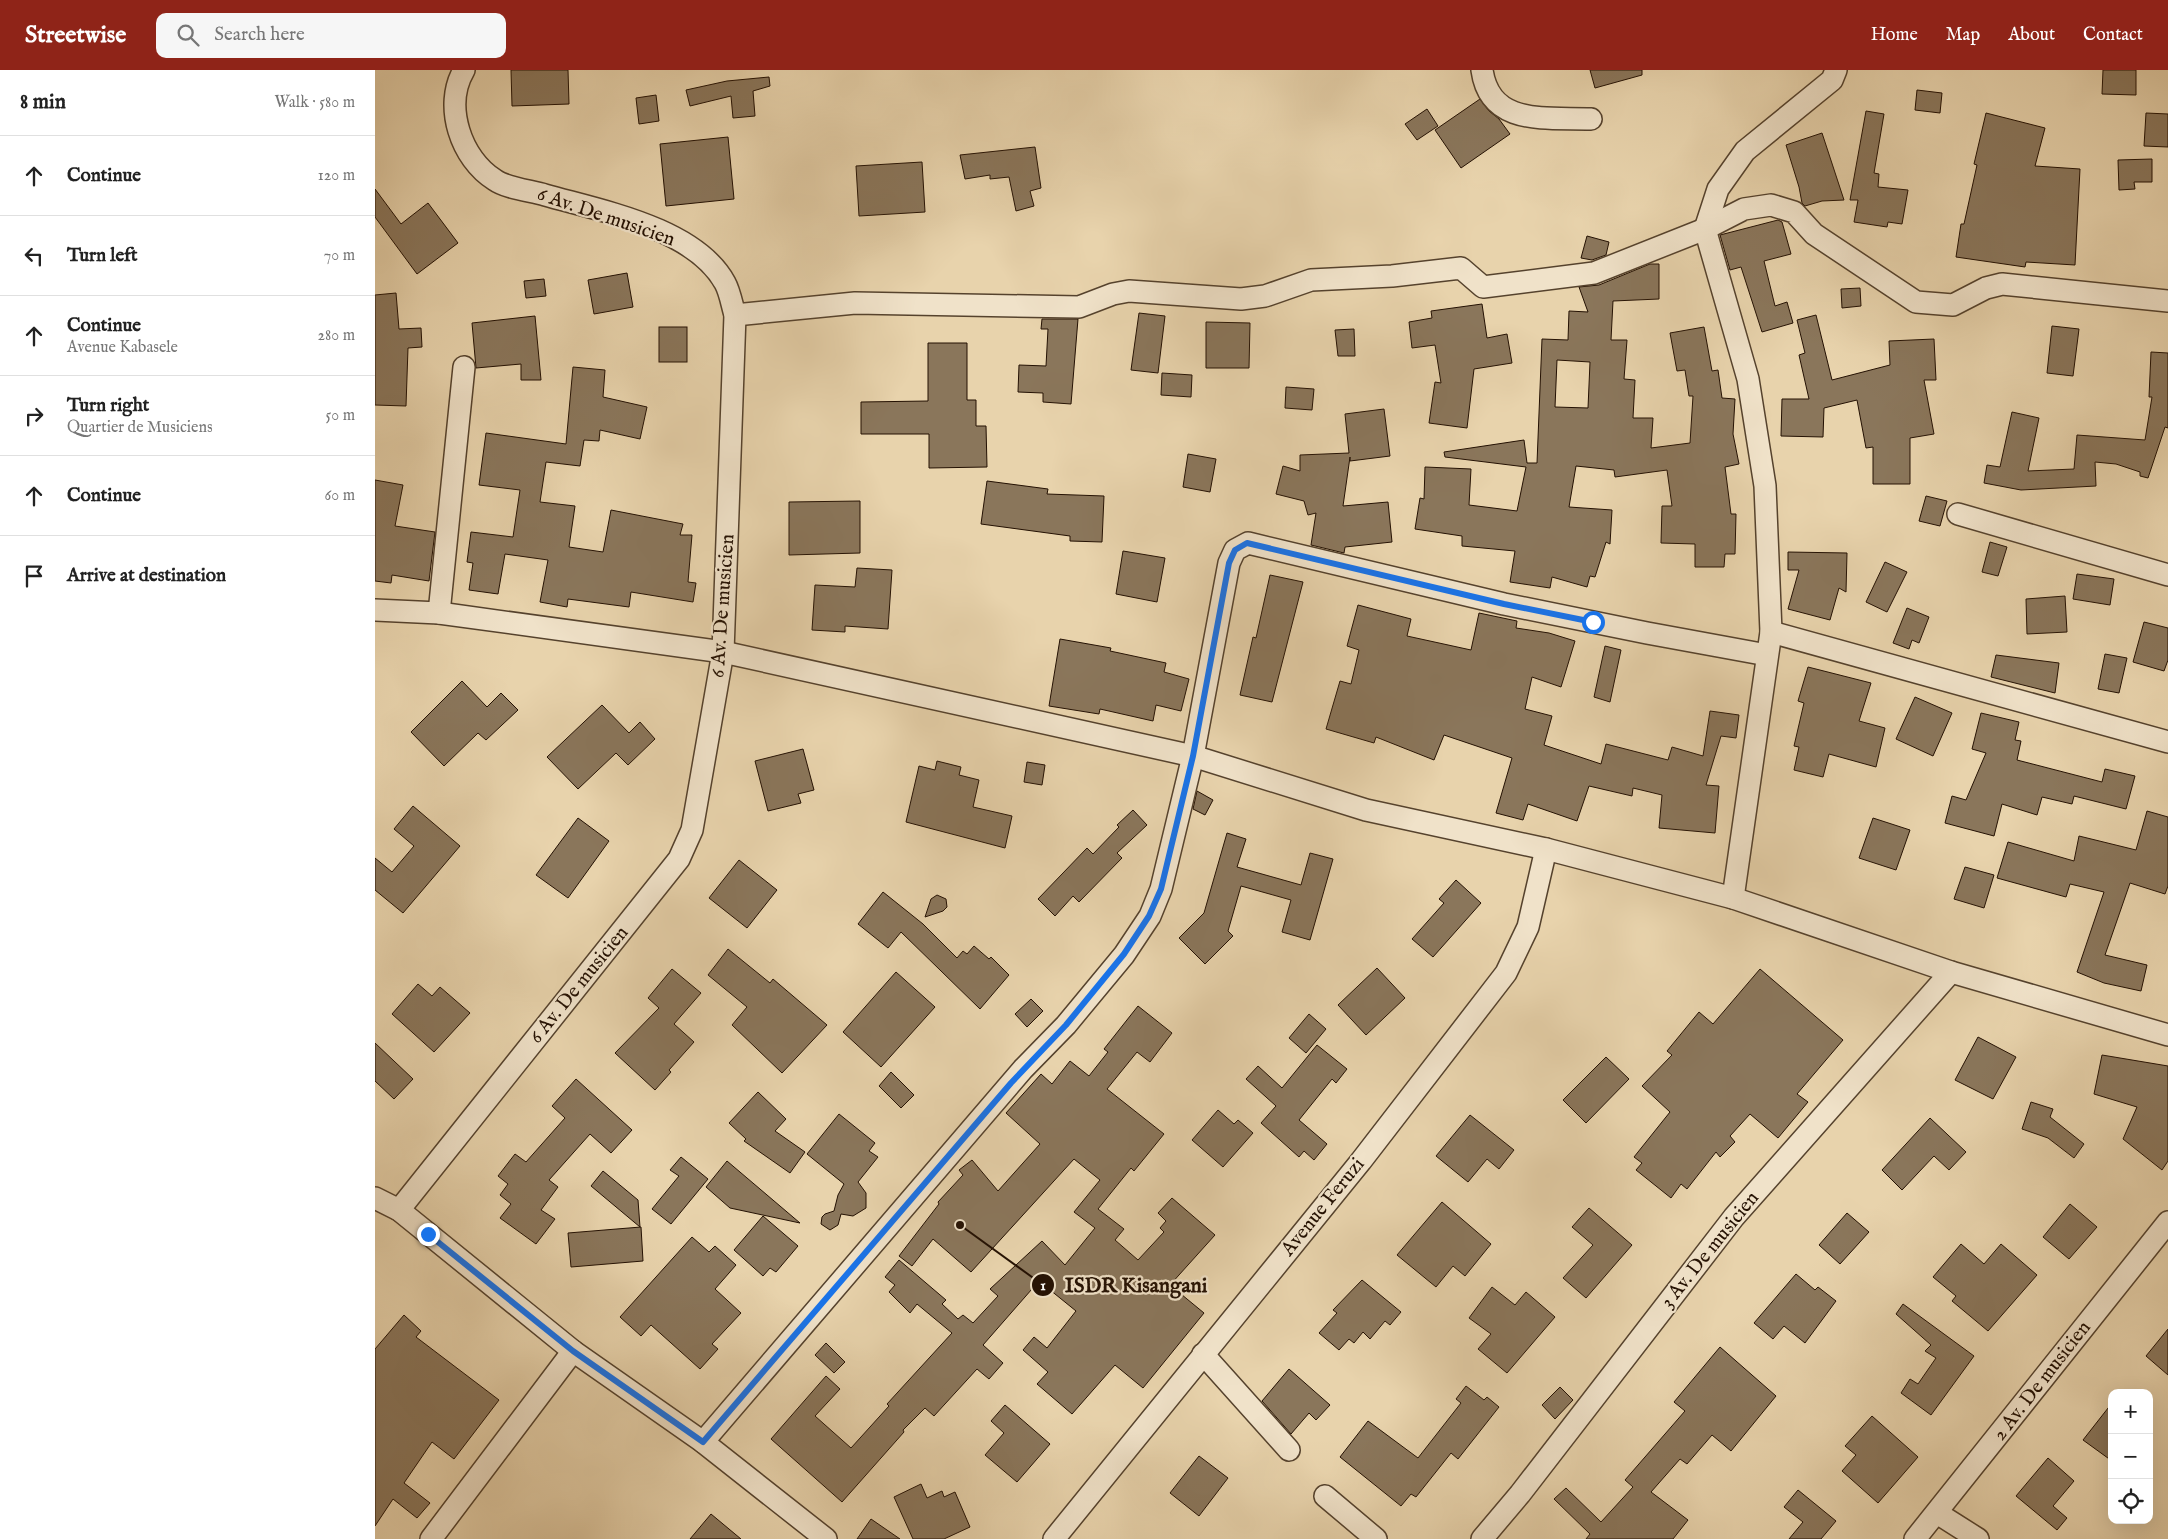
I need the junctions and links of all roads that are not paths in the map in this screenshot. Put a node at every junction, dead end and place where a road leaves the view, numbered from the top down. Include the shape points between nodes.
1 (464, 70) edge
2 (1482, 70) edge
3 (1837, 70) edge
4 (1591, 119) dead end
5 (1705, 229) junction
6 (2168, 301) edge
7 (735, 315) junction
8 (464, 367) dead end
9 (1958, 514) dead end
10 (2168, 575) edge
11 (375, 610) edge
12 (439, 613) junction
13 (1771, 632) junction
14 (723, 652) junction
15 (1767, 655) junction
16 (2168, 742) edge
17 (1193, 756) junction
18 (1547, 849) junction
19 (1733, 898) junction
20 (1951, 972) junction
21 (2168, 1034) edge
22 (375, 1198) edge
23 (399, 1210) junction
24 (2168, 1222) edge
25 (573, 1351) junction
26 (1203, 1354) junction
27 (703, 1442) junction
28 (1289, 1450) dead end
29 (1325, 1496) dead end
30 (1937, 1513) junction
31 (431, 1539) edge
32 (826, 1539) edge
33 (1054, 1539) edge
34 (1376, 1539) edge
35 (1482, 1539) edge
36 (1915, 1539) edge
37 (1977, 1539) edge

1 - 7 street, 6 Av. De musicien via 455,95 455,121 477,165 496,181 602,211 679,240 699,252 714,267 726,284
2 - 4 street via 1488,89 1498,104 1515,115
3 - 5 street via 1832,80 1745,151 1719,189
5 - 6 street via 1744,209 1771,205 1794,212 1814,234 1917,302 1953,305 1986,288 2002,284
5 - 7 street via 1594,273 1483,287 1461,268 1311,280 1265,296 1241,299 1129,292 1113,294 1079,307 855,303
5 - 13 street via 1748,379 1765,486
7 - 14 street, 6 Av. De musicien
8 - 12 street
9 - 10 street
11 - 12 street
12 - 14 street
13 - 15 street
13 - 16 street
14 - 17 street
14 - 23 street, 6 Av. De musicien via 692,830 679,859
15 - 17 street via 1504,604 1247,543 1235,550 1229,563
15 - 19 street
17 - 18 street via 1366,810
17 - 27 street via 1161,889 1149,916 1124,954
18 - 19 street
18 - 26 street, Avenue Feruzi via 1528,927 1506,973 1361,1161
19 - 20 street
20 - 21 street
20 - 35 street, 3 Av. De musicien via 1734,1217
22 - 23 street
23 - 25 street
24 - 30 street, 2 Av. De musicien
25 - 27 street
25 - 31 street
26 - 28 street
26 - 33 street, Avenue Feruzi
27 - 32 street
29 - 34 street
30 - 36 street, 2 Av. De musicien
30 - 37 street

